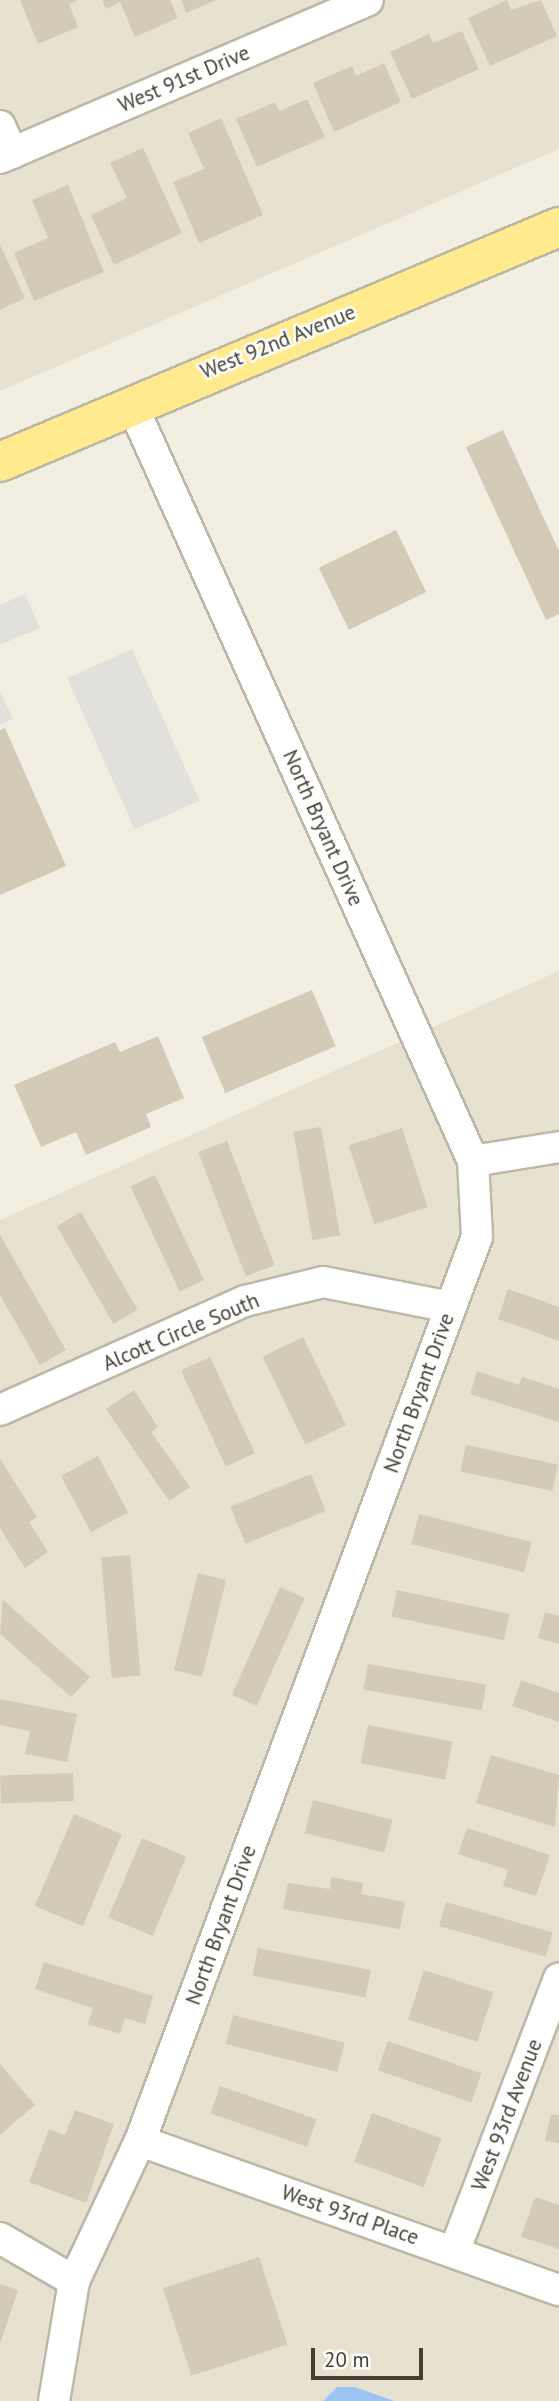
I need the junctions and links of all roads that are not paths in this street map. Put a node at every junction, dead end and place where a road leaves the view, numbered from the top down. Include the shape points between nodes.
1 (368, 0) edge
2 (0, 126) edge
3 (6, 155) edge
4 (559, 227) edge
5 (131, 404) junction
6 (0, 462) edge
7 (559, 1147) edge
8 (473, 1161) junction
9 (451, 1307) junction
10 (0, 1410) edge
11 (559, 1978) edge
12 (140, 2141) junction
13 (0, 2238) edge
14 (454, 2252) junction
15 (74, 2281) junction
16 (559, 2290) edge
17 (54, 2401) edge

1 - 3 street, West 91st Drive
2 - 3 street
4 - 5 main road, West 92nd Avenue
5 - 6 main road, West 92nd Avenue
5 - 8 street, North Bryant Drive
7 - 8 street
8 - 9 street, North Bryant Drive via 477,1237
9 - 10 street, Alcott Circle South via 310,1285 245,1301
9 - 12 street, North Bryant Drive
11 - 14 street, West 93rd Avenue
12 - 14 street, West 93rd Place
12 - 15 street, North Bryant Drive
13 - 15 street
14 - 16 street, West 93rd Place
15 - 17 street, North Bryant Drive

